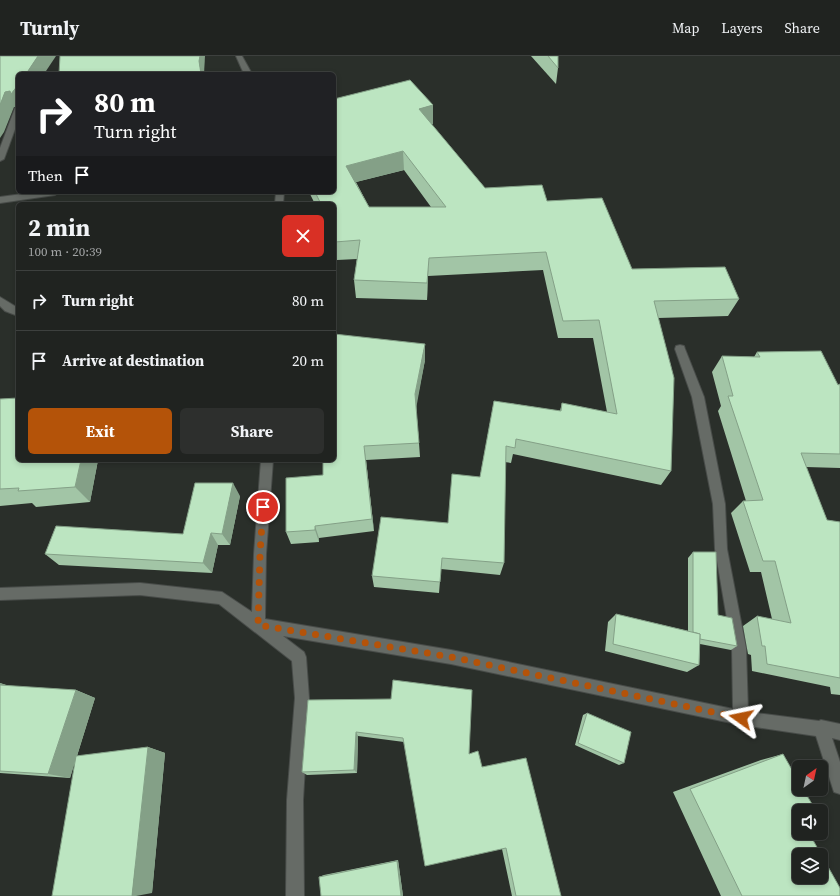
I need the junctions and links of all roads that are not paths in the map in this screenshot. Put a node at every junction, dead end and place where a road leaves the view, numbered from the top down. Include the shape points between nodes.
1 (239, 56) edge
2 (247, 72) edge
3 (16, 115) edge
4 (0, 159) edge
5 (41, 194) edge
6 (0, 200) edge
7 (0, 300) edge
8 (16, 311) edge
9 (680, 349) dead end
10 (267, 462) edge
11 (0, 594) edge
12 (258, 625) junction
13 (741, 718) junction
14 (821, 728) junction
15 (840, 732) edge
16 (840, 786) edge
17 (296, 896) edge

1 - 2 street
3 - 4 street
5 - 6 street
7 - 8 street
9 - 13 street via 698,397 719,504 721,549 740,648
10 - 12 street
11 - 12 street via 140,589 222,598
12 - 13 street via 451,657
12 - 17 street via 299,657 302,698 295,800
13 - 14 street
14 - 15 street
14 - 16 street

